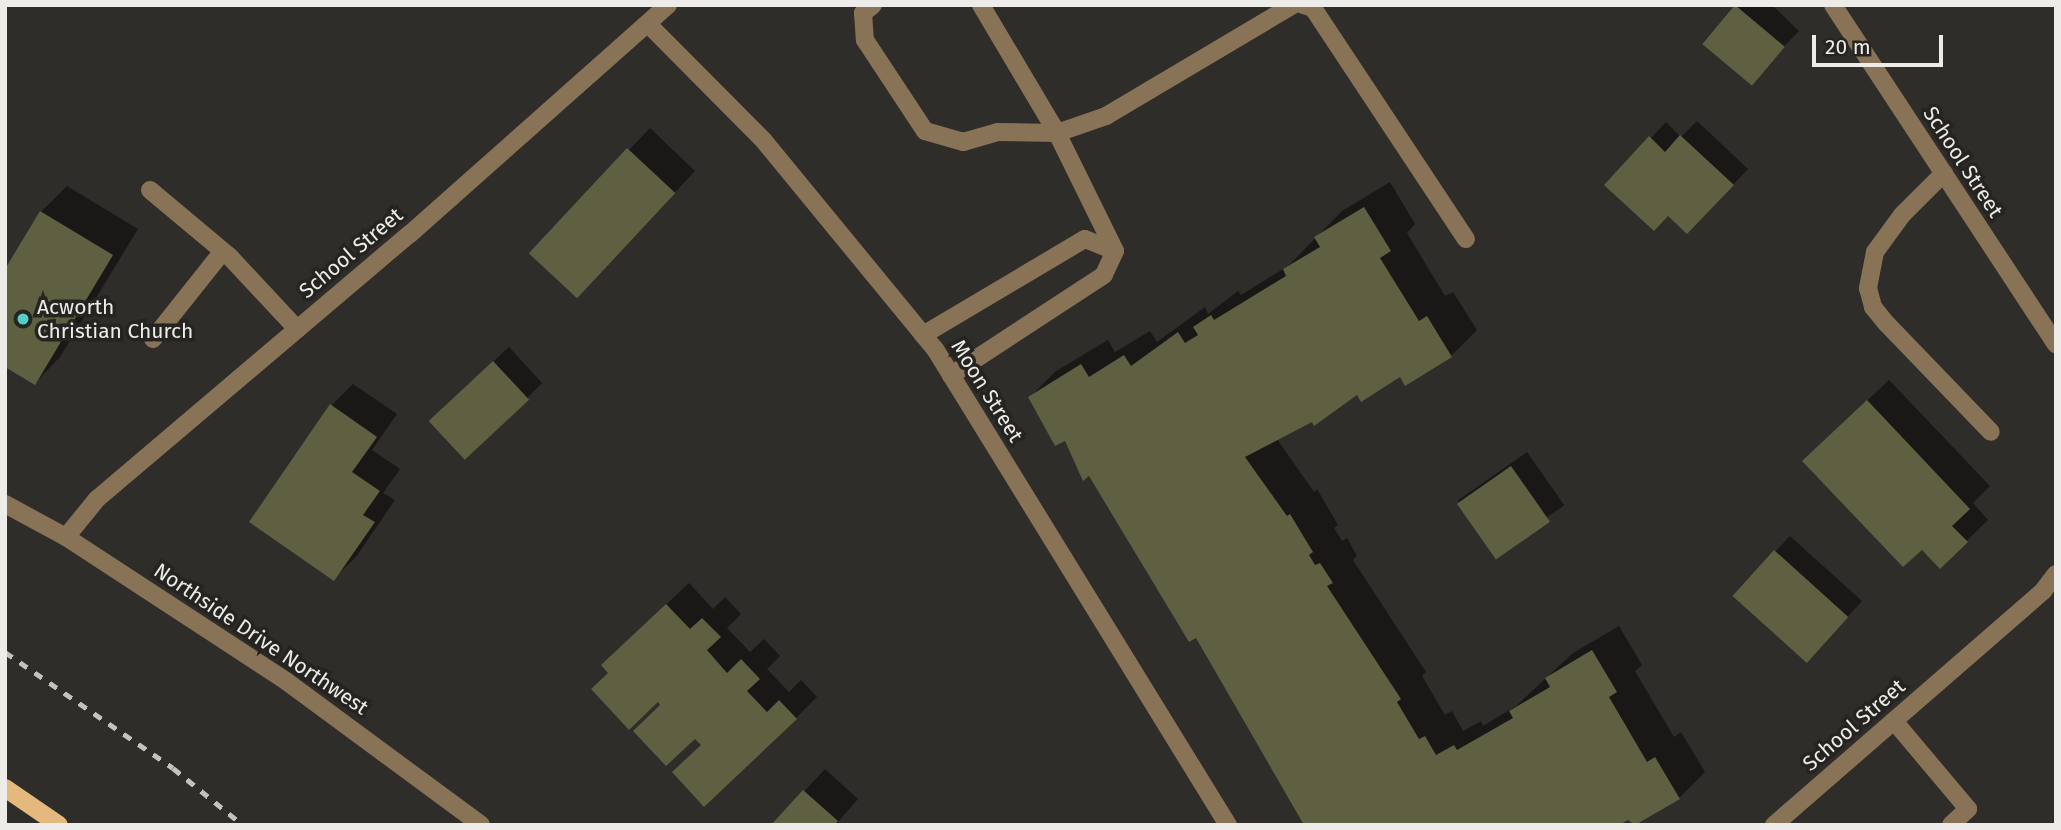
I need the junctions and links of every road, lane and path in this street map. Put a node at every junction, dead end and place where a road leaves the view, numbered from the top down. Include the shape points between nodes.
1 (668, 5) edge
2 (873, 5) edge
3 (981, 5) edge
4 (1293, 5) edge
5 (1303, 5) edge
6 (1833, 5) edge
7 (649, 24) junction
8 (1057, 134) junction
9 (1944, 173) junction
10 (150, 191) dead end
11 (1466, 239) dead end
12 (1115, 250) junction
13 (223, 251) junction
14 (297, 329) junction
15 (923, 335) junction
16 (153, 339) dead end
17 (2056, 344) edge
18 (951, 375) junction
19 (1990, 432) dead end
20 (5, 504) edge
21 (66, 537) junction
22 (2056, 574) edge
23 (1894, 721) junction
24 (5, 788) edge
25 (59, 825) edge
26 (481, 825) edge
27 (1228, 825) edge
28 (1774, 825) edge
29 (1951, 825) edge

1 - 7 street, School Street
2 - 8 street via 863,13 865,40 926,131 963,142 997,132
3 - 8 street
4 - 8 street via 1106,116
5 - 11 street via 1313,8
6 - 9 street, School Street
7 - 14 street, School Street
7 - 15 street, Moon Street via 764,141
8 - 12 street
9 - 17 street, School Street
9 - 19 street via 1902,215 1875,252 1868,288 1873,307 1886,323
10 - 13 street
12 - 15 street via 1085,239
12 - 18 street via 1104,275
13 - 14 street
13 - 16 street
14 - 21 street, School Street via 97,499
15 - 18 street, Moon Street
18 - 27 street, Moon Street
20 - 21 street, Northside Drive Northwest
21 - 26 street, Northside Drive Northwest via 296,688
22 - 23 street, School Street via 2043,591
23 - 28 street, School Street
23 - 29 street via 1968,809
24 - 25 main road

